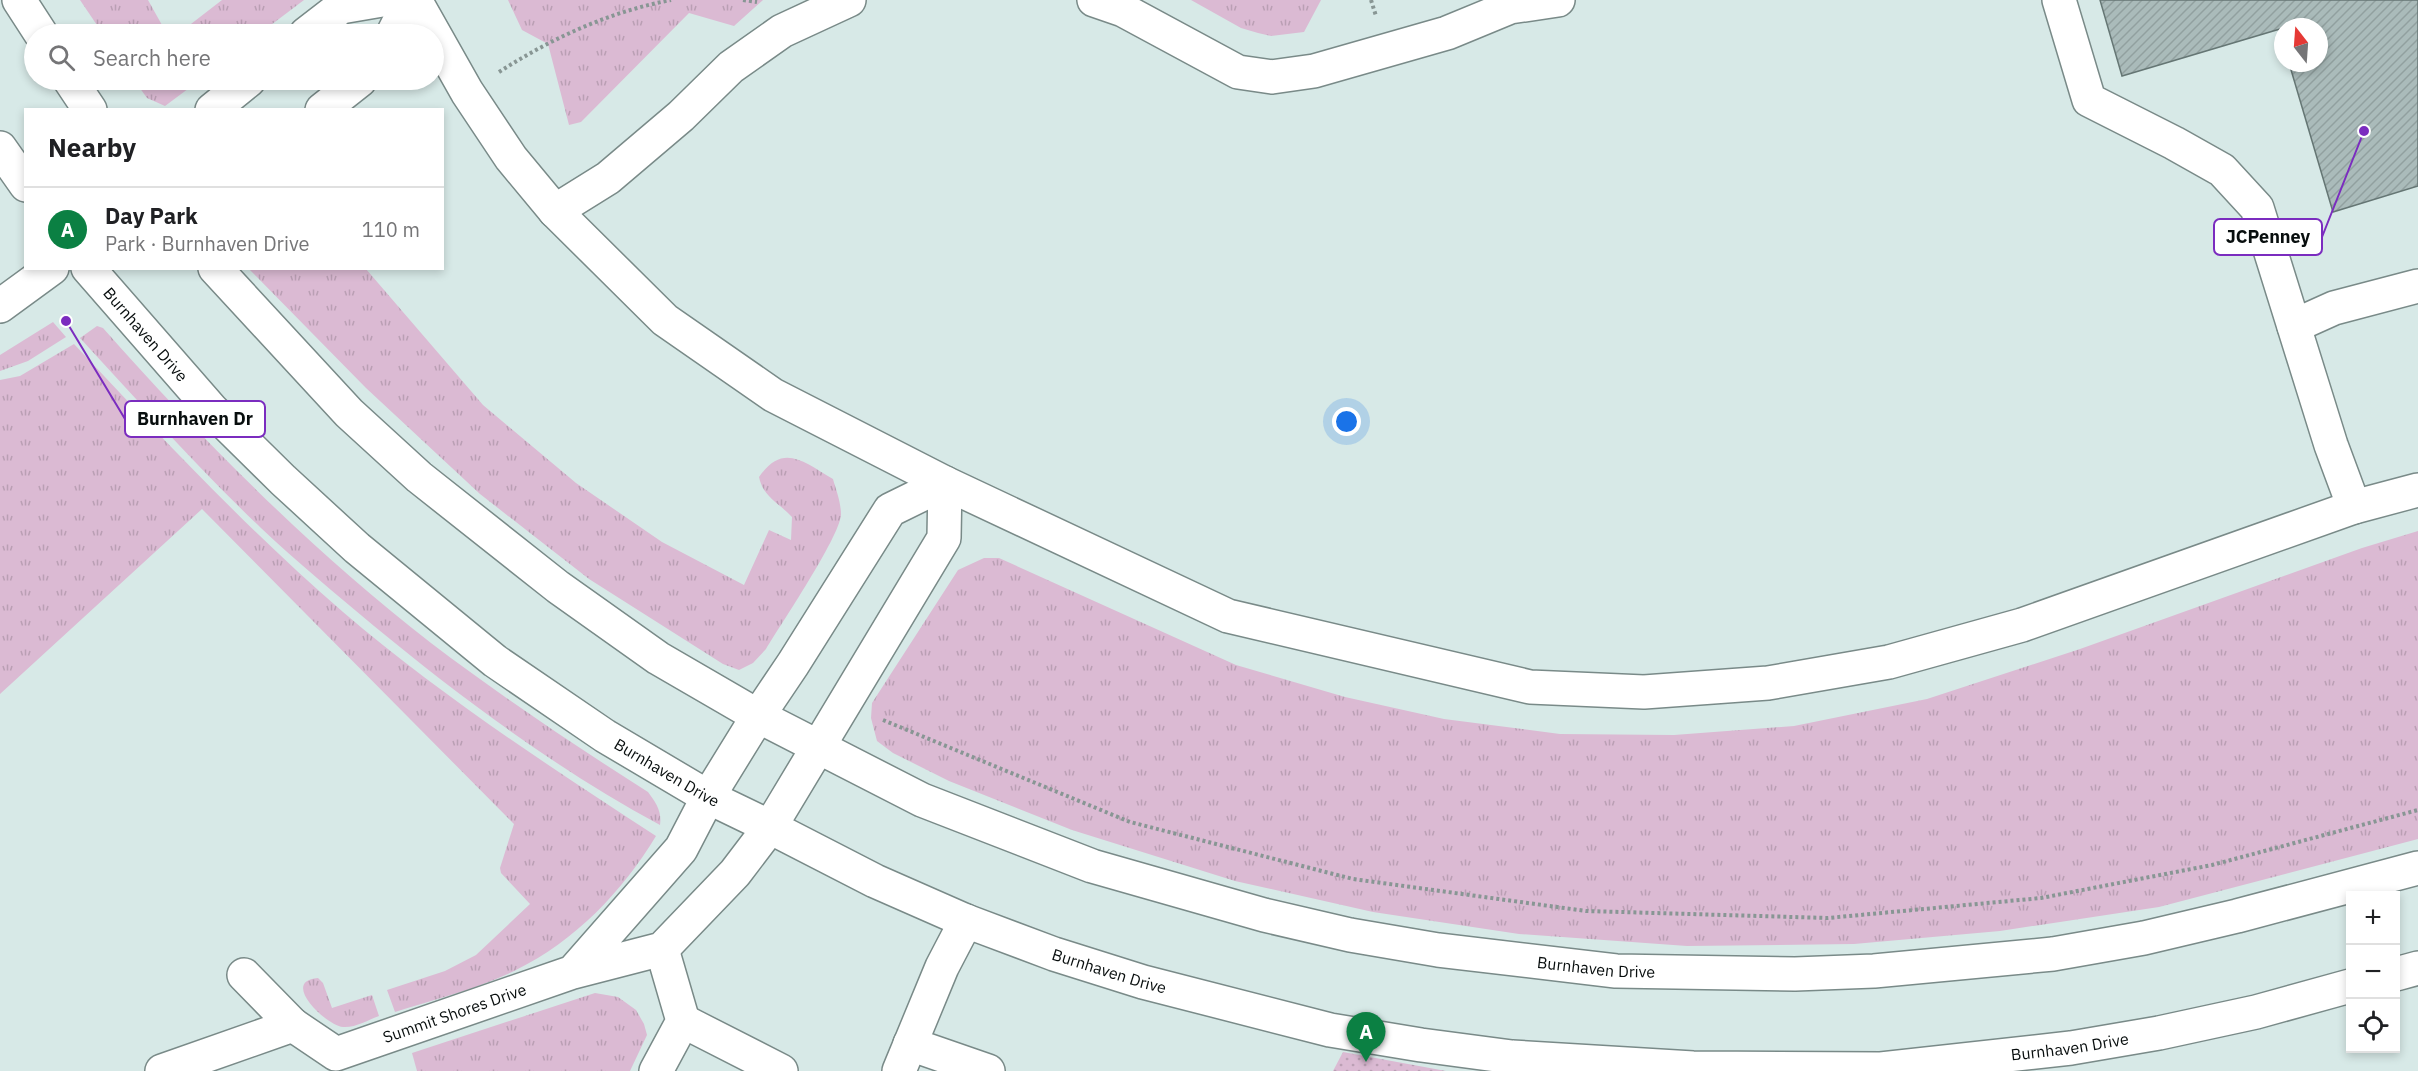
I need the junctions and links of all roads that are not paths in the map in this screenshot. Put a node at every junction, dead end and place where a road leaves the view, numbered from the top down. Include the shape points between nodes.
1 (19, 0) edge
2 (382, 0) edge
3 (410, 0) edge
4 (415, 0) edge
5 (849, 0) edge
6 (1094, 0) edge
7 (1558, 0) edge
8 (2059, 0) edge
9 (1514, 4) edge
10 (35, 24) edge
11 (319, 24) edge
12 (398, 24) edge
13 (429, 24) edge
14 (444, 51) edge
15 (77, 90) edge
16 (237, 90) edge
17 (347, 90) edge
18 (89, 108) edge
19 (214, 108) edge
20 (325, 108) edge
21 (0, 148) edge
22 (24, 182) edge
23 (555, 211) junction
24 (49, 270) edge
25 (90, 270) edge
26 (217, 270) edge
27 (2418, 286) edge
28 (0, 306) edge
29 (2294, 326) junction
30 (945, 483) junction
31 (2418, 490) edge
32 (2354, 507) junction
33 (758, 716) junction
34 (818, 747) junction
35 (708, 797) junction
36 (770, 827) junction
37 (2418, 868) edge
38 (966, 921) junction
39 (662, 949) junction
40 (2418, 968) edge
41 (573, 972) junction
42 (2400, 973) edge
43 (244, 975) dead end
44 (2346, 987) edge
45 (683, 1021) junction
46 (293, 1025) junction
47 (904, 1058) edge
48 (162, 1071) edge
49 (656, 1071) edge
50 (781, 1071) edge
51 (988, 1071) edge

1 - 10 street
2 - 11 street via 341,7
3 - 12 street
4 - 13 street
5 - 23 street via 782,31 731,67 681,117 608,178
6 - 9 street via 1122,10 1238,72 1272,77 1314,70 1447,33
7 - 9 street
8 - 29 street via 2089,100 2222,170 2257,208
14 - 23 street via 511,158
15 - 18 street
16 - 19 street
17 - 20 street
21 - 22 street
23 - 30 street via 675,327 773,395
24 - 28 street
25 - 35 street, Burnhaven Drive via 212,410 357,548 495,661 605,736
26 - 33 street, Burnhaven Drive via 349,413 419,477 558,587 658,658
27 - 29 street via 2334,309
29 - 32 street
30 - 32 street via 1228,616 1530,687 1644,692 1768,683 1889,662 2022,625
30 - 33 street, Summit Shores Drive via 890,510
30 - 34 street via 944,538
31 - 32 street
33 - 34 street, Burnhaven Drive
33 - 35 street, Summit Shores Drive
34 - 36 street
34 - 37 street, Burnhaven Drive via 922,800 1013,837 1092,866 1190,894 1350,935 1438,950 1616,971 1840,973 2053,954 2144,938
35 - 36 street, Burnhaven Drive
35 - 41 street, Summit Shores Drive via 681,849
36 - 38 street, Burnhaven Drive via 875,881
36 - 39 street via 735,873
38 - 44 street, Burnhaven Drive via 1143,982 1330,1029 1421,1046 1608,1065 1881,1069 2071,1048 2158,1033
38 - 47 street via 942,966
39 - 41 street, Summit Shores Drive
39 - 45 street
40 - 42 street
41 - 46 street, Summit Shores Drive via 336,1054
43 - 46 street
45 - 49 street
45 - 50 street
46 - 48 street
47 - 51 street

